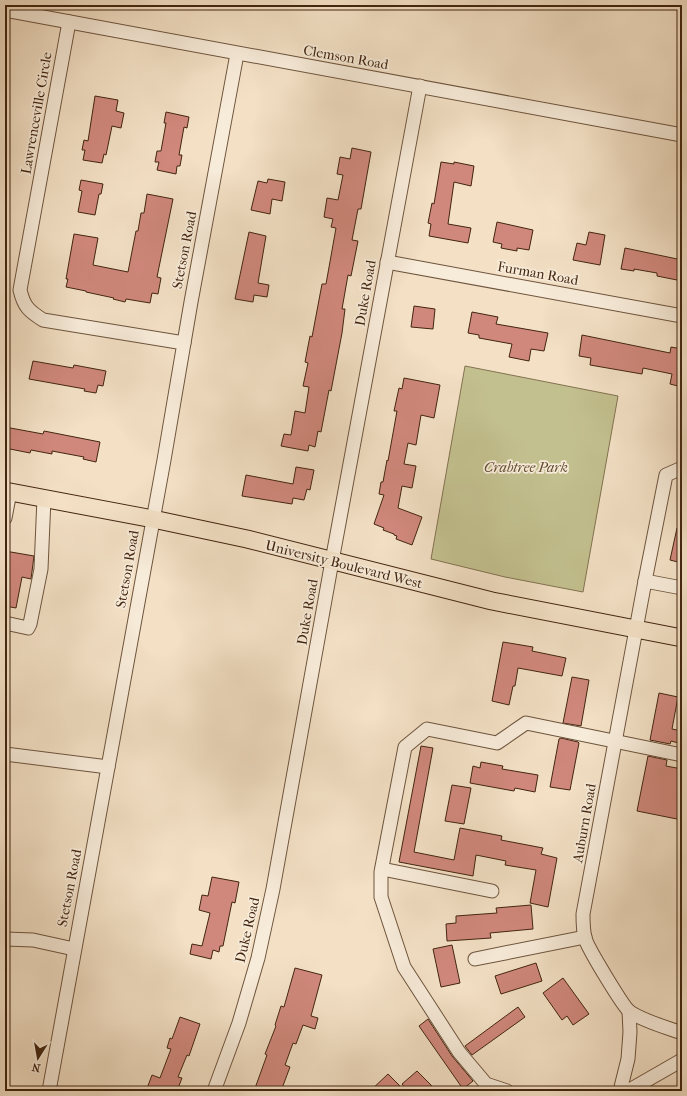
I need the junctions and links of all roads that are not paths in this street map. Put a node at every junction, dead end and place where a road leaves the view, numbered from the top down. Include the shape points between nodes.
1 (5, 10) edge
2 (69, 22) junction
3 (238, 54) junction
4 (420, 86) junction
5 (682, 135) edge
6 (387, 262) junction
7 (682, 316) edge
8 (184, 343) junction
9 (682, 468) edge
10 (7, 492) edge
11 (44, 498) junction
12 (5, 518) edge
13 (153, 518) junction
14 (332, 561) junction
15 (644, 581) junction
16 (682, 588) edge
17 (5, 623) edge
18 (636, 629) junction
19 (682, 638) edge
20 (615, 741) junction
21 (5, 754) edge
22 (682, 755) edge
23 (108, 767) junction
24 (382, 869) junction
25 (492, 890) dead end
26 (584, 937) junction
27 (5, 939) edge
28 (74, 949) junction
29 (475, 959) dead end
30 (629, 1011) junction
31 (682, 1033) edge
32 (682, 1060) edge
33 (49, 1091) edge
34 (214, 1091) edge
35 (507, 1091) edge
36 (620, 1091) edge
37 (628, 1091) edge

1 - 2 street, Clemson Road
2 - 3 street, Clemson Road
2 - 8 street, Lawrenceville Circle via 20,290 22,301 30,312 43,320
3 - 4 street, Clemson Road
3 - 8 street, Stetson Road
4 - 5 street, Clemson Road
4 - 6 street, Duke Road
6 - 7 street, Furman Road
6 - 14 street, Duke Road
8 - 13 street, Stetson Road
9 - 15 street, Auburn Road via 666,475
10 - 11 main road, University Boulevard West
10 - 12 street
11 - 13 main road, University Boulevard West
11 - 17 street via 41,569 30,624 28,628
13 - 14 main road, University Boulevard West
13 - 23 street, Stetson Road
14 - 18 main road, University Boulevard West via 492,602
14 - 34 street, Duke Road via 266,924 239,1023
15 - 16 street
15 - 18 street, Auburn Road
18 - 19 main road, University Boulevard West
18 - 20 street, Auburn Road
20 - 22 street
20 - 24 street via 526,723 498,743 426,729 405,747
20 - 26 street, Auburn Road via 583,914
21 - 23 street
23 - 28 street, Stetson Road
24 - 25 street
24 - 35 street via 381,897 404,967 459,1052 486,1084
26 - 29 street
26 - 30 street, Auburn Road
27 - 28 street via 33,940
28 - 33 street, Stetson Road
30 - 31 street, Auburn Road via 651,1023
30 - 36 street, Auburn Road via 628,1060
32 - 37 street

